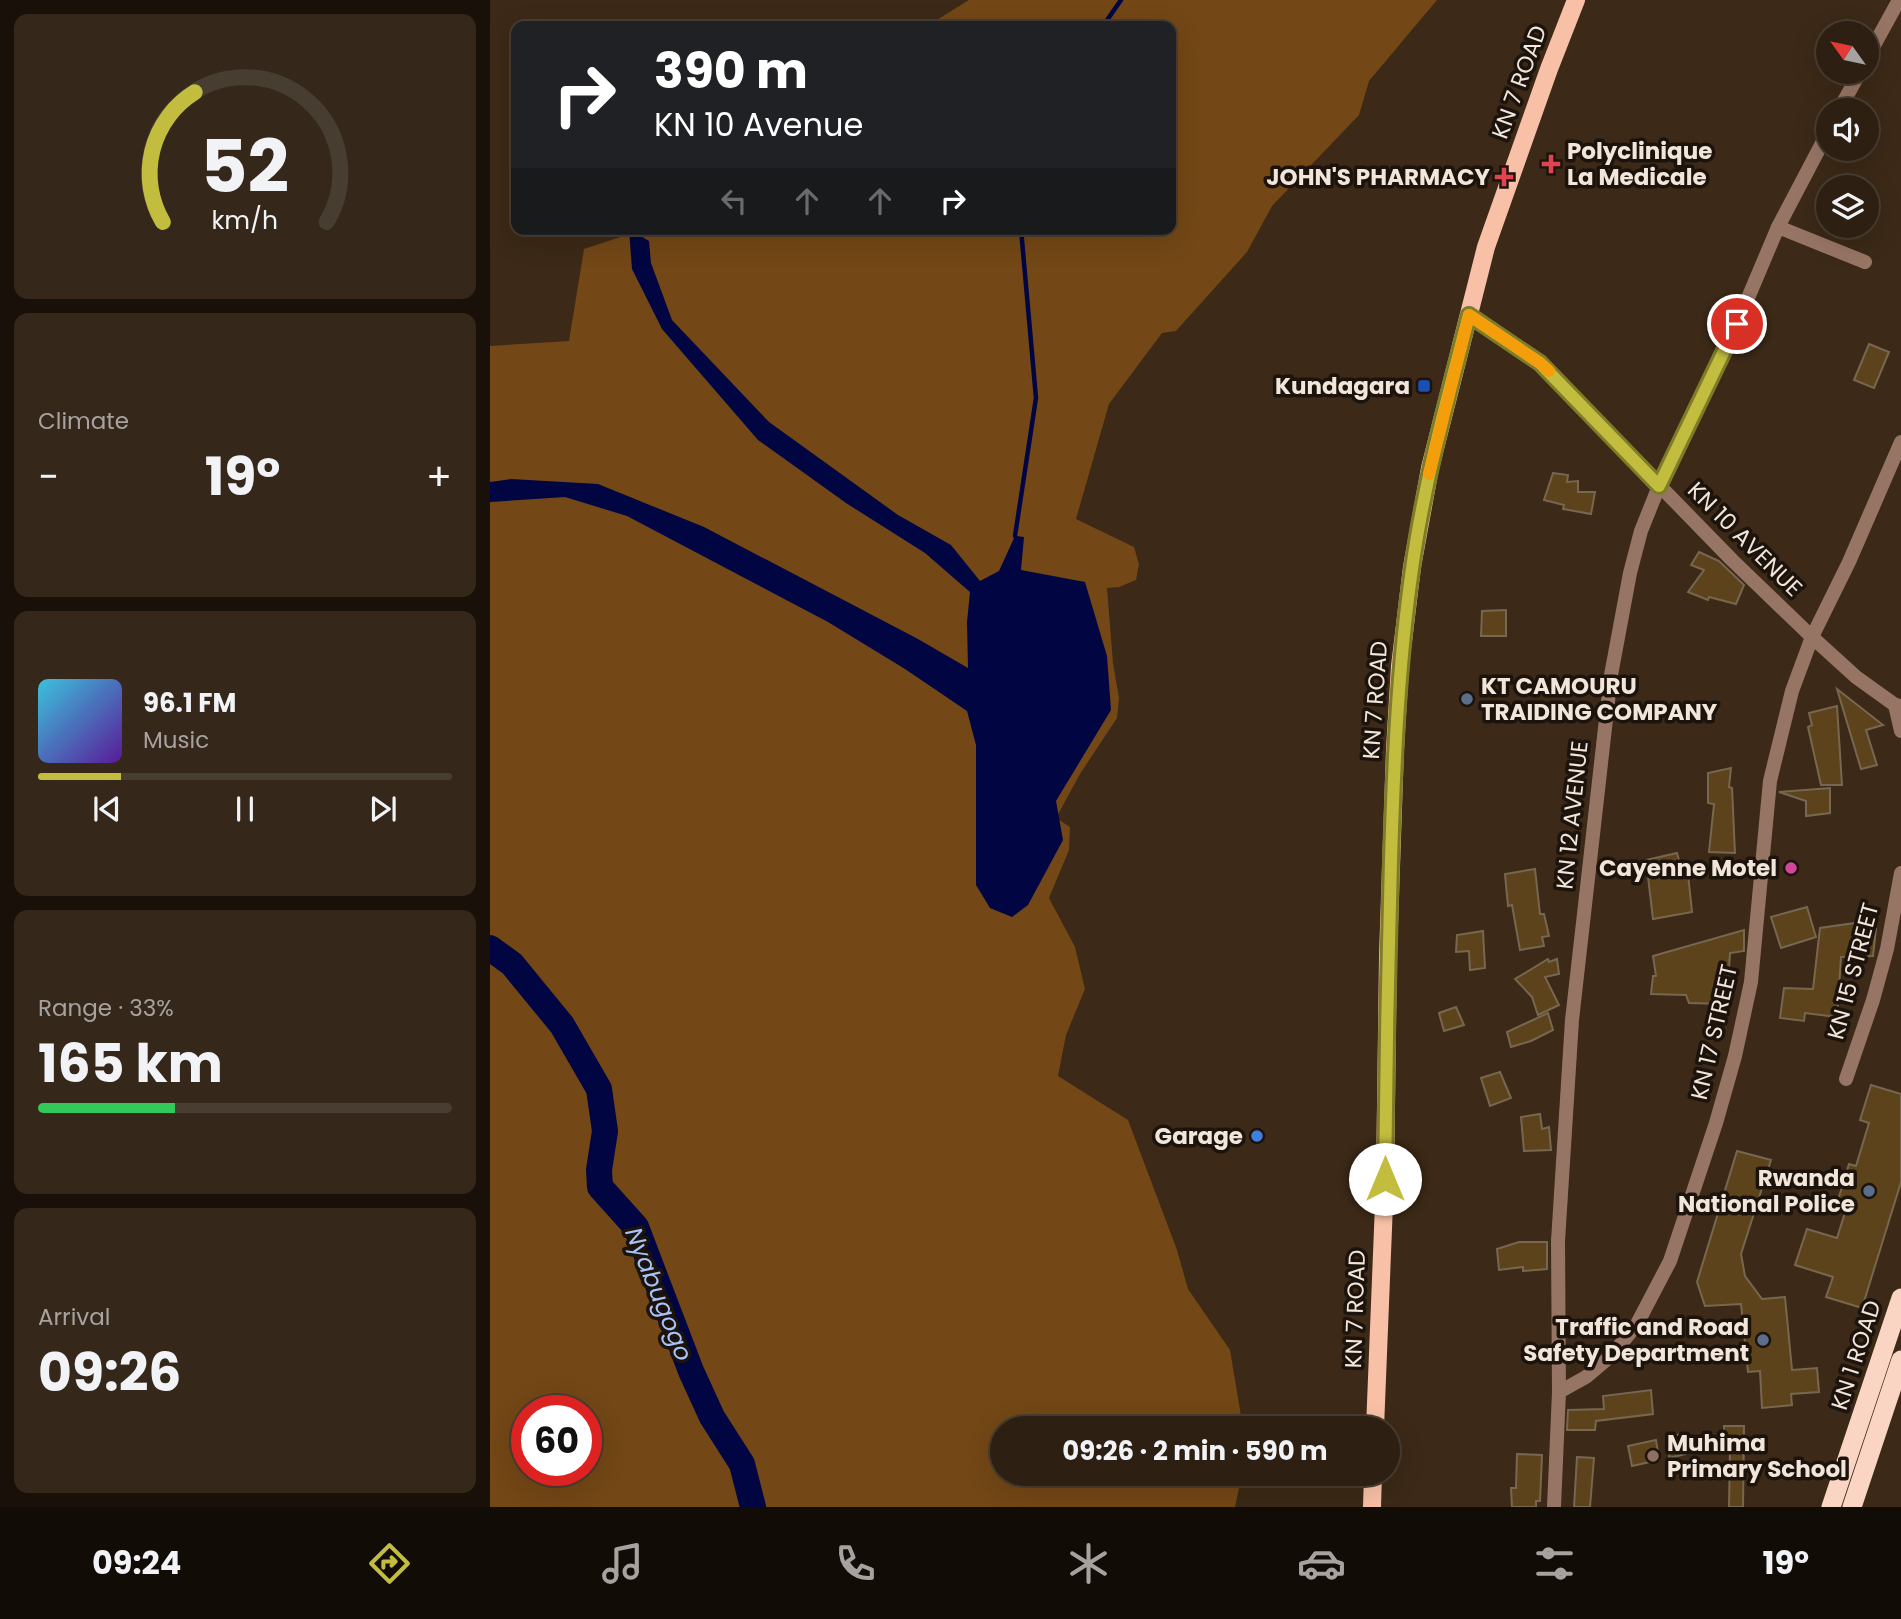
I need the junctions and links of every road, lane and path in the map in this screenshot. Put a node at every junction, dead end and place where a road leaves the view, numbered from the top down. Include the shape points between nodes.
1 (1576, 0) edge
2 (1899, 0) edge
3 (1880, 34) edge
4 (1816, 155) edge
5 (1778, 227) junction
6 (1865, 262) dead end
7 (1469, 315) junction
8 (1901, 442) edge
9 (1659, 486) junction
10 (1812, 637) junction
11 (1898, 706) edge
12 (1901, 730) edge
13 (1901, 873) edge
14 (1846, 1079) dead end
15 (1901, 1298) edge
16 (1901, 1360) edge
17 (1559, 1391) junction
18 (1375, 1416) edge
19 (1373, 1486) edge
20 (1372, 1507) edge
21 (1553, 1507) edge
22 (1831, 1507) edge
23 (1852, 1507) edge

1 - 7 main road, KN 7 ROAD via 1491,233
2 - 3 street
4 - 5 street, KN 12 AVENUE
5 - 6 street
5 - 9 street, KN 12 AVENUE
7 - 9 street, KN 10 AVENUE via 1540,363
7 - 18 main road, KN 7 ROAD via 1430,468 1400,666
8 - 10 street, KN 17 STREET
9 - 10 street, KN 10 AVENUE
9 - 17 street, KN 12 AVENUE via 1630,573 1599,774 1564,1124 1558,1241
10 - 11 street, KN 10 AVENUE via 1856,677
10 - 17 street, KN 17 STREET via 1791,691 1770,781 1745,1007 1716,1123 1670,1261 1637,1324 1612,1355 1586,1377
11 - 12 street
13 - 14 street, KN 15 STREET via 1887,948
15 - 22 highway, KN 1 ROAD
16 - 23 highway, KN 1 ROAD
17 - 21 street, KN 12 AVENUE
19 - 20 main road

